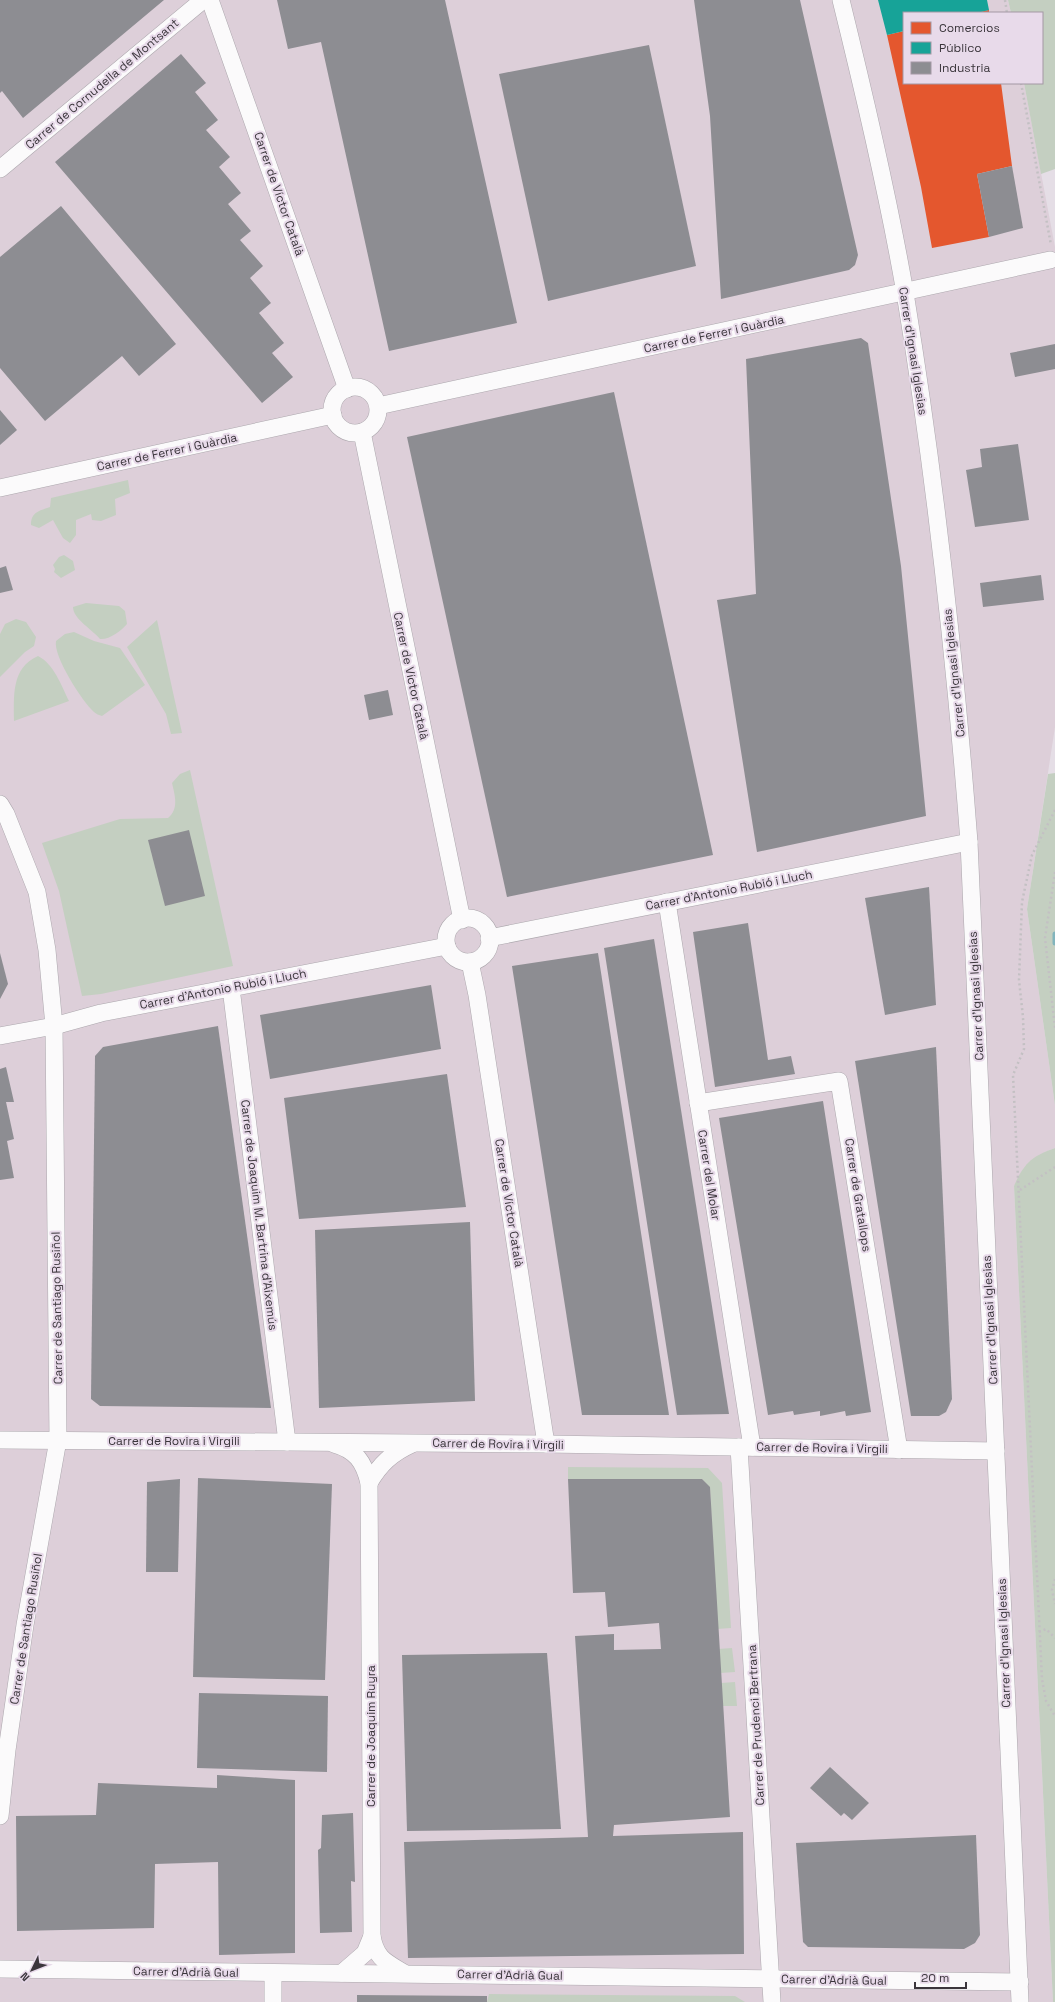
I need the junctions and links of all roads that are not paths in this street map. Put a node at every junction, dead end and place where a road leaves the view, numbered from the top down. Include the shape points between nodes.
1 (203, 0) edge
2 (225, 0) edge
3 (841, 0) edge
4 (212, 7) edge
5 (0, 169) edge
6 (1050, 260) road end
7 (904, 292) junction
8 (347, 388) junction
9 (378, 406) junction
10 (333, 415) junction
11 (362, 432) junction
12 (0, 488) edge
13 (0, 804) edge
14 (969, 842) junction
15 (667, 902) junction
16 (462, 920) junction
17 (489, 938) junction
18 (447, 946) junction
19 (470, 962) junction
20 (231, 988) junction
21 (54, 1026) junction
22 (0, 1036) edge
23 (698, 1103) junction
24 (0, 1440) edge
25 (58, 1440) junction
26 (287, 1442) junction
27 (322, 1442) junction
28 (416, 1443) junction
29 (546, 1444) junction
30 (746, 1447) junction
31 (899, 1450) junction
32 (996, 1451) junction
33 (369, 1483) junction
34 (0, 1816) edge
35 (372, 1936) junction
36 (0, 1969) edge
37 (342, 1973) junction
38 (405, 1973) junction
39 (273, 1974) junction
40 (771, 1979) junction
41 (1020, 1982) junction
42 (273, 2002) edge
43 (772, 2002) edge
44 (1020, 2002) edge

1 - 5 street, Carrer de Cornudella de Montsant
2 - 4 street
3 - 7 street, Carrer d'Ignasi Iglesias via 873,136
4 - 8 street, Carrer de Víctor Català
6 - 7 street, Carrer de Ferrer i Guàrdia
7 - 9 street, Carrer de Ferrer i Guàrdia
7 - 14 street, Carrer d'Ignasi Iglesias via 942,555 958,698
8 - 9 street via 357,387 366,390 374,397
8 - 10 street via 337,396 333,405
9 - 11 street via 374,422
10 - 11 street via 345,430
10 - 12 street, Carrer de Ferrer i Guàrdia
11 - 16 street, Carrer de Víctor Català
13 - 21 street, Carrer de Santiago Rusiñol via 37,892 47,950
14 - 15 street, Carrer d'Antonio Rubió i Lluch
14 - 32 street, Carrer d'Ignasi Iglesias
15 - 17 street, Carrer d'Antonio Rubió i Lluch
15 - 23 street, Carrer del Molar
16 - 17 street via 472,919 482,924
16 - 18 street via 449,929
17 - 19 street via 488,948 484,954
18 - 19 street via 449,952 457,959
18 - 20 street, Carrer d'Antonio Rubió i Lluch
19 - 29 street, Carrer de Víctor Català
20 - 21 street, Carrer d'Antonio Rubió i Lluch via 101,1013
20 - 26 street, Carrer de Joaquim M. Bartrina d'Aixemús
21 - 22 street, Carrer d'Antonio Rubió i Lluch
21 - 25 street, Carrer de Santiago Rusiñol
23 - 30 street, Carrer del Molar
23 - 31 street, Carrer de Gratallops via 839,1081
24 - 25 street, Carrer de Rovira i Virgili
25 - 26 street, Carrer de Rovira i Virgili
25 - 34 street, Carrer de Santiago Rusiñol via 25,1625
26 - 27 street, Carrer de Rovira i Virgili
27 - 28 street, Carrer de Rovira i Virgili
27 - 33 street, Carrer de Joaquim Ruyra via 348,1450 358,1458 365,1467
28 - 29 street, Carrer de Rovira i Virgili
28 - 33 street via 397,1451 387,1459
29 - 30 street, Carrer de Rovira i Virgili
30 - 31 street, Carrer de Rovira i Virgili
30 - 40 street, Carrer de Prudenci Bertrana
31 - 32 street, Carrer de Rovira i Virgili
32 - 41 street, Carrer d'Ignasi Iglesias
33 - 35 street, Carrer de Joaquim Ruyra
35 - 37 street via 365,1953
35 - 38 street, Carrer de Joaquim Ruyra via 376,1953
36 - 39 street, Carrer d'Adrià Gual
37 - 38 street, Carrer d'Adrià Gual
37 - 39 street, Carrer d'Adrià Gual
38 - 40 street, Carrer d'Adrià Gual
39 - 42 street
40 - 41 street, Carrer d'Adrià Gual
40 - 43 street, Carrer de Prudenci Bertrana
41 - 44 street, Carrer d'Ignasi Iglesias

